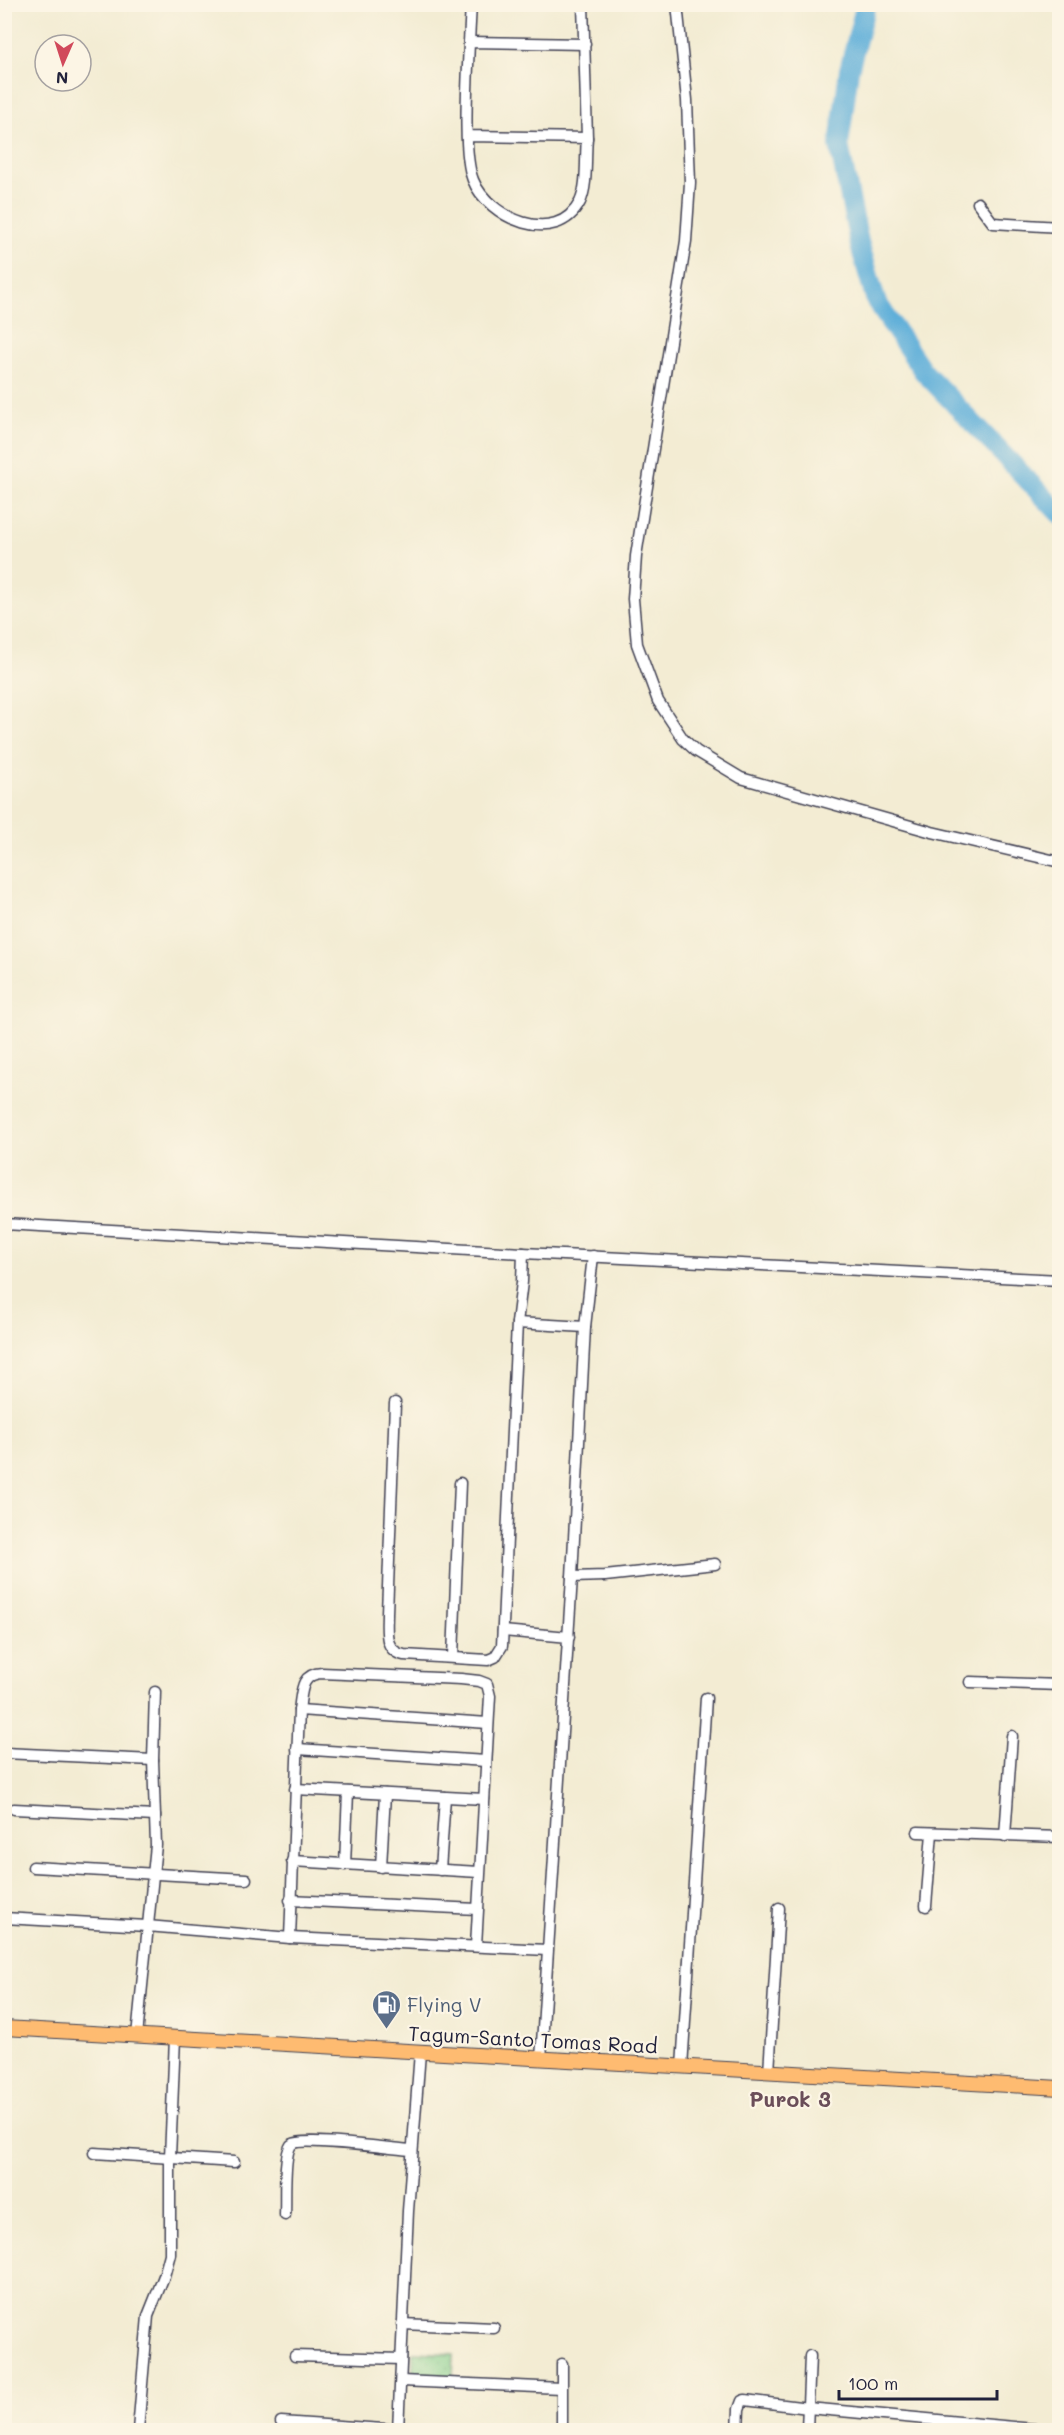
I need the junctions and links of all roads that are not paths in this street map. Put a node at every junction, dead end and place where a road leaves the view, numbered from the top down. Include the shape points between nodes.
1 (471, 4) edge
2 (583, 4) edge
3 (677, 4) edge
4 (1056, 4) edge
5 (1059, 9) edge
6 (469, 42) junction
7 (585, 44) junction
8 (468, 135) junction
9 (586, 138) junction
10 (978, 203) dead end
11 (1059, 227) edge
12 (1059, 862) edge
13 (4, 1224) edge
14 (523, 1253) junction
15 (593, 1256) junction
16 (1059, 1280) edge
17 (517, 1323) junction
18 (585, 1327) junction
19 (395, 1403) dead end
20 (460, 1483) dead end
21 (714, 1564) dead end
22 (572, 1577) junction
23 (503, 1631) junction
24 (569, 1637) junction
25 (453, 1657) junction
26 (970, 1682) dead end
27 (1059, 1686) edge
28 (155, 1692) dead end
29 (706, 1698) dead end
30 (299, 1710) junction
31 (488, 1723) junction
32 (1012, 1736) dead end
33 (297, 1749) junction
34 (4, 1753) edge
35 (153, 1760) junction
36 (486, 1761) junction
37 (295, 1789) junction
38 (348, 1792) junction
39 (385, 1794) junction
40 (445, 1797) junction
41 (484, 1799) junction
42 (14, 1809) dead end
43 (155, 1816) junction
44 (918, 1832) dead end
45 (932, 1833) junction
46 (1005, 1836) junction
47 (1059, 1837) edge
48 (292, 1861) junction
49 (345, 1865) junction
50 (33, 1867) dead end
51 (381, 1867) junction
52 (440, 1870) junction
53 (479, 1872) junction
54 (153, 1874) junction
55 (246, 1880) dead end
56 (290, 1900) junction
57 (926, 1905) dead end
58 (779, 1908) dead end
59 (477, 1909) junction
60 (4, 1917) edge
61 (147, 1926) junction
62 (290, 1938) junction
63 (476, 1946) junction
64 (547, 1950) junction
65 (4, 2028) edge
66 (137, 2036) junction
67 (176, 2038) junction
68 (420, 2052) junction
69 (541, 2059) junction
70 (682, 2067) junction
71 (770, 2072) junction
72 (1059, 2088) edge
73 (412, 2150) junction
74 (94, 2153) dead end
75 (170, 2157) junction
76 (234, 2162) dead end
77 (285, 2215) dead end
78 (402, 2324) junction
79 (494, 2328) dead end
80 (295, 2356) dead end
81 (810, 2356) dead end
82 (401, 2359) junction
83 (562, 2364) dead end
84 (401, 2381) junction
85 (561, 2388) junction
86 (808, 2408) junction
87 (281, 2422) dead end
88 (138, 2430) edge
89 (398, 2430) edge
90 (562, 2430) edge
91 (738, 2430) edge
92 (807, 2430) edge
93 (1046, 2430) edge

1 - 6 street
2 - 7 street
3 - 12 street via 687,100 690,183 686,241 636,556 633,599 638,644 658,701 683,739 741,778 932,832
4 - 5 street
6 - 7 street
6 - 8 street
7 - 9 street
8 - 9 street
8 - 9 street via 473,180 484,199 527,225 559,223 579,205
10 - 11 street via 993,223
13 - 14 street
14 - 15 street
14 - 17 street
15 - 16 street
15 - 18 street
17 - 18 street
17 - 23 street
18 - 22 street
19 - 25 street via 388,1645 404,1655
20 - 25 street
21 - 22 street
22 - 24 street
23 - 24 street
23 - 25 street via 502,1646 495,1657
24 - 64 street
26 - 27 street
28 - 35 street
29 - 70 street
30 - 31 street
30 - 31 street via 304,1680 314,1673 461,1679 487,1684
30 - 33 street
31 - 36 street
32 - 46 street
33 - 36 street
33 - 37 street
34 - 35 street
35 - 43 street
36 - 41 street
37 - 38 street
37 - 48 street
38 - 39 street
38 - 49 street
39 - 40 street
39 - 51 street
40 - 41 street
40 - 52 street
41 - 53 street
42 - 43 street
43 - 54 street
44 - 45 street
45 - 46 street
45 - 57 street
46 - 47 street
48 - 49 street
48 - 56 street
49 - 51 street
50 - 54 street
51 - 52 street
52 - 53 street
53 - 59 street
54 - 55 street
54 - 61 street
56 - 59 street
56 - 62 street
58 - 71 street
59 - 63 street
60 - 61 street
61 - 62 street
61 - 66 street
62 - 63 street
63 - 64 street
64 - 69 street
65 - 66 main road, Tagum-Santo Tomas Road
66 - 67 main road, Tagum-Santo Tomas Road
67 - 68 main road, Tagum-Santo Tomas Road
67 - 75 street
68 - 69 main road, Tagum-Santo Tomas Road
68 - 73 street
69 - 70 main road, Tagum-Santo Tomas Road
70 - 71 main road, Tagum-Santo Tomas Road
71 - 72 main road, Tagum-Santo Tomas Road
73 - 77 street via 294,2142 289,2147 287,2162
73 - 78 street
74 - 75 street
75 - 76 street
75 - 88 street via 170,2254 148,2316
78 - 79 street
78 - 82 street
80 - 82 street
81 - 86 street
82 - 84 street
83 - 85 street
84 - 85 street
84 - 89 street
85 - 90 street
86 - 91 street via 745,2400 739,2409
86 - 92 street
86 - 93 street
87 - 89 street

